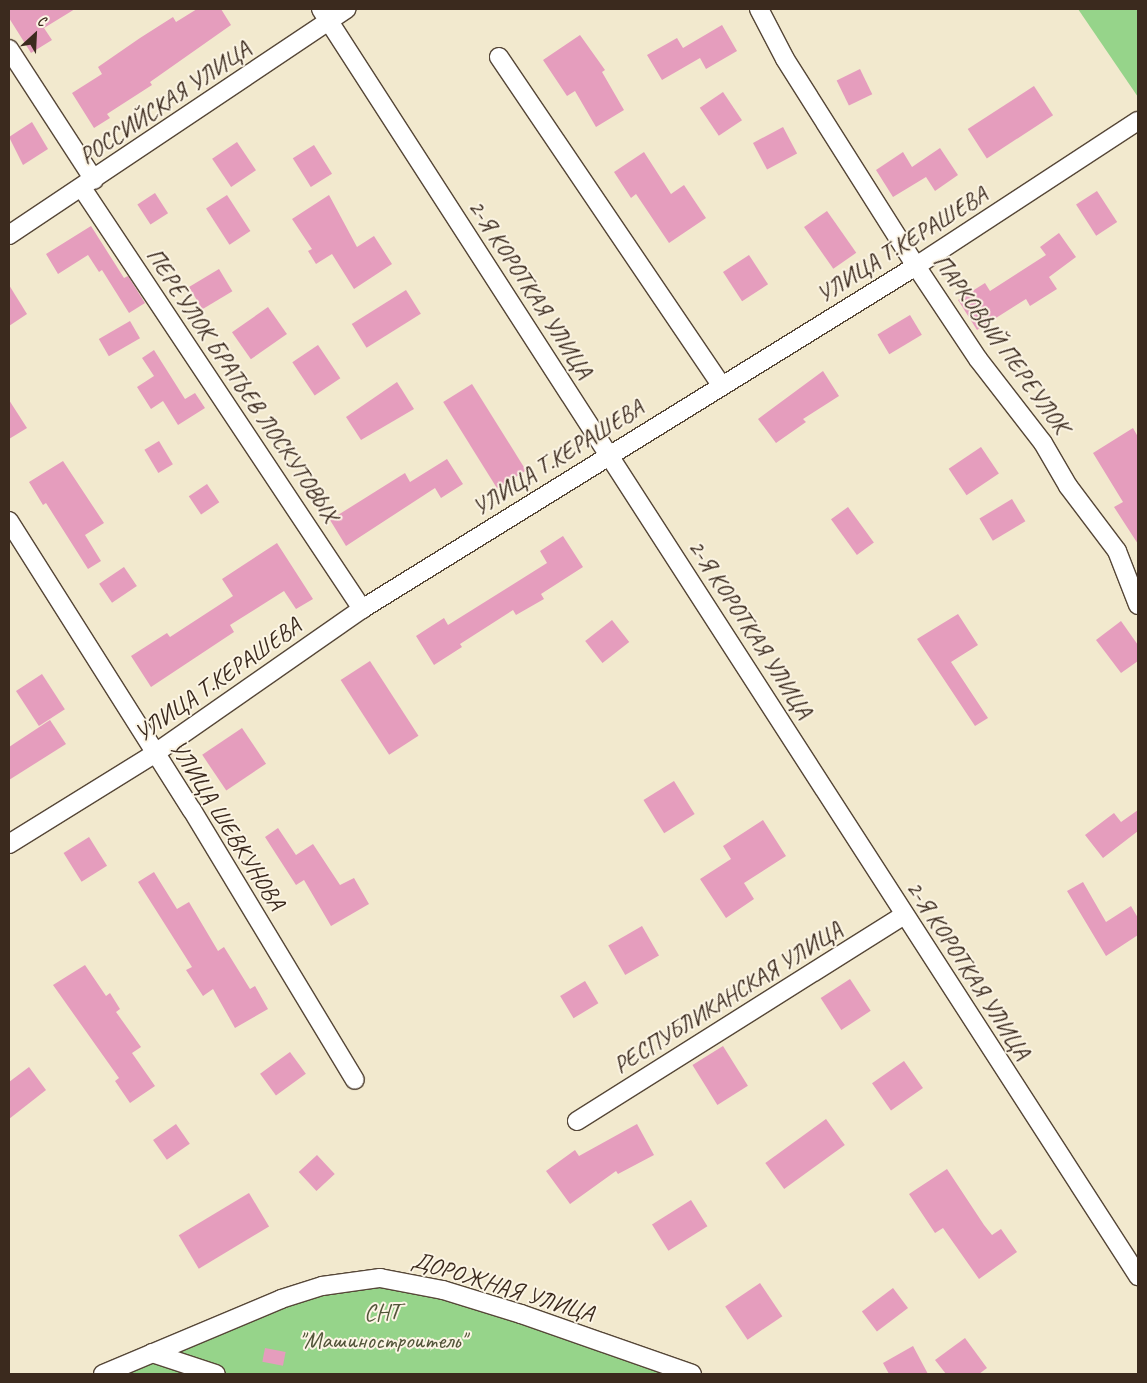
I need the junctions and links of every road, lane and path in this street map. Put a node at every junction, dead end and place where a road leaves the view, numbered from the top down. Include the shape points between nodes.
1 (346, 9) edge
2 (759, 9) edge
3 (324, 15) edge
4 (9, 49) edge
5 (499, 57) dead end
6 (1138, 121) edge
7 (88, 184) junction
8 (9, 235) edge
9 (916, 266) junction
10 (721, 386) junction
11 (609, 454) junction
12 (9, 521) edge
13 (1138, 605) edge
14 (362, 609) junction
15 (154, 754) junction
16 (9, 844) edge
17 (904, 915) junction
18 (355, 1080) dead end
19 (577, 1121) dead end
20 (1138, 1276) edge
21 (152, 1353) junction
22 (103, 1374) edge
23 (216, 1374) edge
24 (692, 1374) edge

1 - 3 street, РОССИЙСКАЯ УЛИЦА
2 - 9 street, ПАРКОВЫЙ ПЕРЕУЛОК via 785,59
3 - 7 street, РОССИЙСКАЯ УЛИЦА
3 - 11 street, 2-Я КОРОТКАЯ УЛИЦА
4 - 7 street, ПЕРЕУЛОК БРАТЬЕВ ЛОСКУТОВЫХ
5 - 10 street
6 - 9 street, УЛИЦА Т.КЕРАШЕВА
7 - 8 street, РОССИЙСКАЯ УЛИЦА
7 - 14 street, ПЕРЕУЛОК БРАТЬЕВ ЛОСКУТОВЫХ
9 - 10 street, УЛИЦА Т.КЕРАШЕВА
9 - 13 street, ПАРКОВЫЙ ПЕРЕУЛОК via 978,359 1044,443 1068,486 1117,551
10 - 11 street, УЛИЦА Т.КЕРАШЕВА
11 - 14 street, УЛИЦА Т.КЕРАШЕВА
11 - 17 street, 2-Я КОРОТКАЯ УЛИЦА
12 - 15 street, УЛИЦА ШЕВКУНОВА
14 - 15 street, УЛИЦА Т.КЕРАШЕВА
15 - 16 street, УЛИЦА Т.КЕРАШЕВА
15 - 18 street, УЛИЦА ШЕВКУНОВА via 192,810
17 - 19 street, РЕСПУБЛИКАНСКАЯ УЛИЦА
17 - 20 street, 2-Я КОРОТКАЯ УЛИЦА
21 - 22 street, ДОРОЖНАЯ УЛИЦА
21 - 23 street
21 - 24 street, ДОРОЖНАЯ УЛИЦА via 322,1286 380,1278 443,1290

